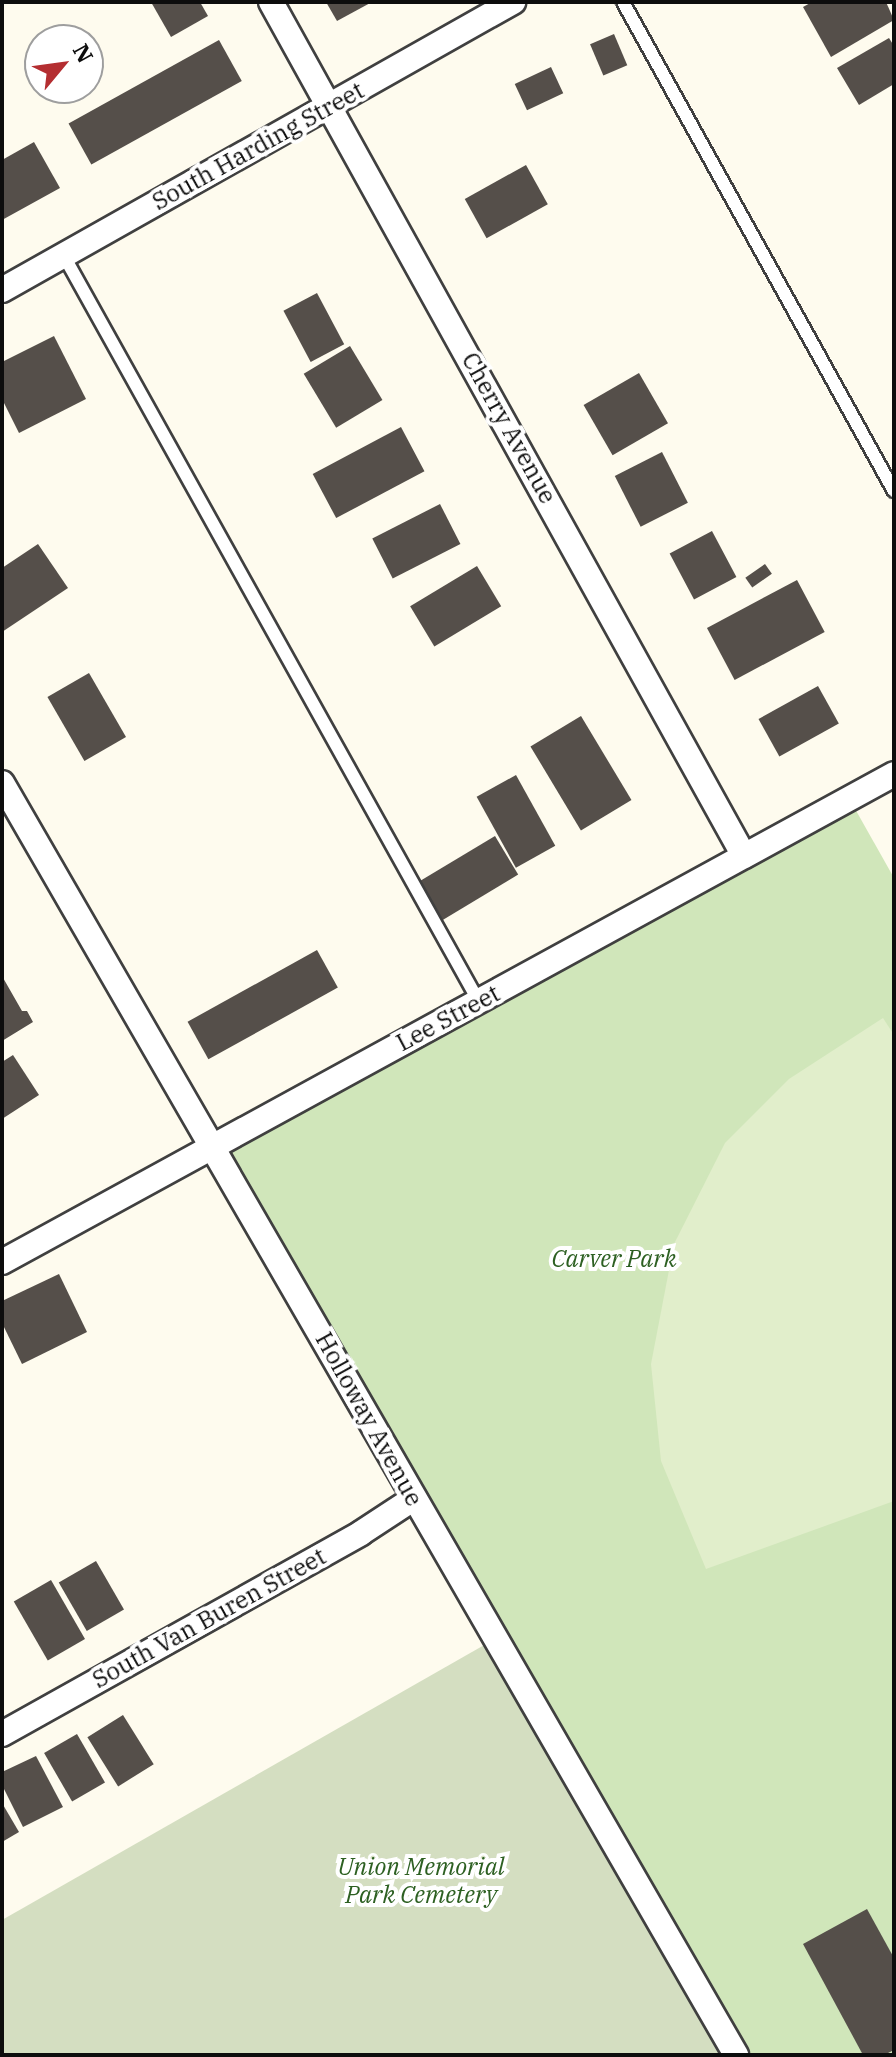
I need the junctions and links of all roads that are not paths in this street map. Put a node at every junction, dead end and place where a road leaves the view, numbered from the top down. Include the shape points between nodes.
1 (271, 2) edge
2 (513, 2) edge
3 (623, 2) edge
4 (326, 106) junction
5 (64, 256) junction
6 (2, 290) edge
7 (894, 491) edge
8 (894, 774) edge
9 (2, 783) edge
10 (744, 856) junction
11 (479, 1002) junction
12 (214, 1149) junction
13 (2, 1262) edge
14 (413, 1499) junction
15 (2, 1734) edge
16 (736, 2055) edge

1 - 4 street, Cherry Avenue
2 - 4 street, South Harding Street
3 - 7 lane
4 - 5 street, South Harding Street
4 - 10 street, Cherry Avenue
5 - 6 street, South Harding Street
5 - 11 lane
8 - 10 street, Lee Street
9 - 12 street, Holloway Avenue
10 - 11 street, Lee Street
11 - 12 street, Lee Street
12 - 13 street, Lee Street
12 - 14 street, Holloway Avenue
14 - 15 street, South Van Buren Street
14 - 16 street, Holloway Avenue

